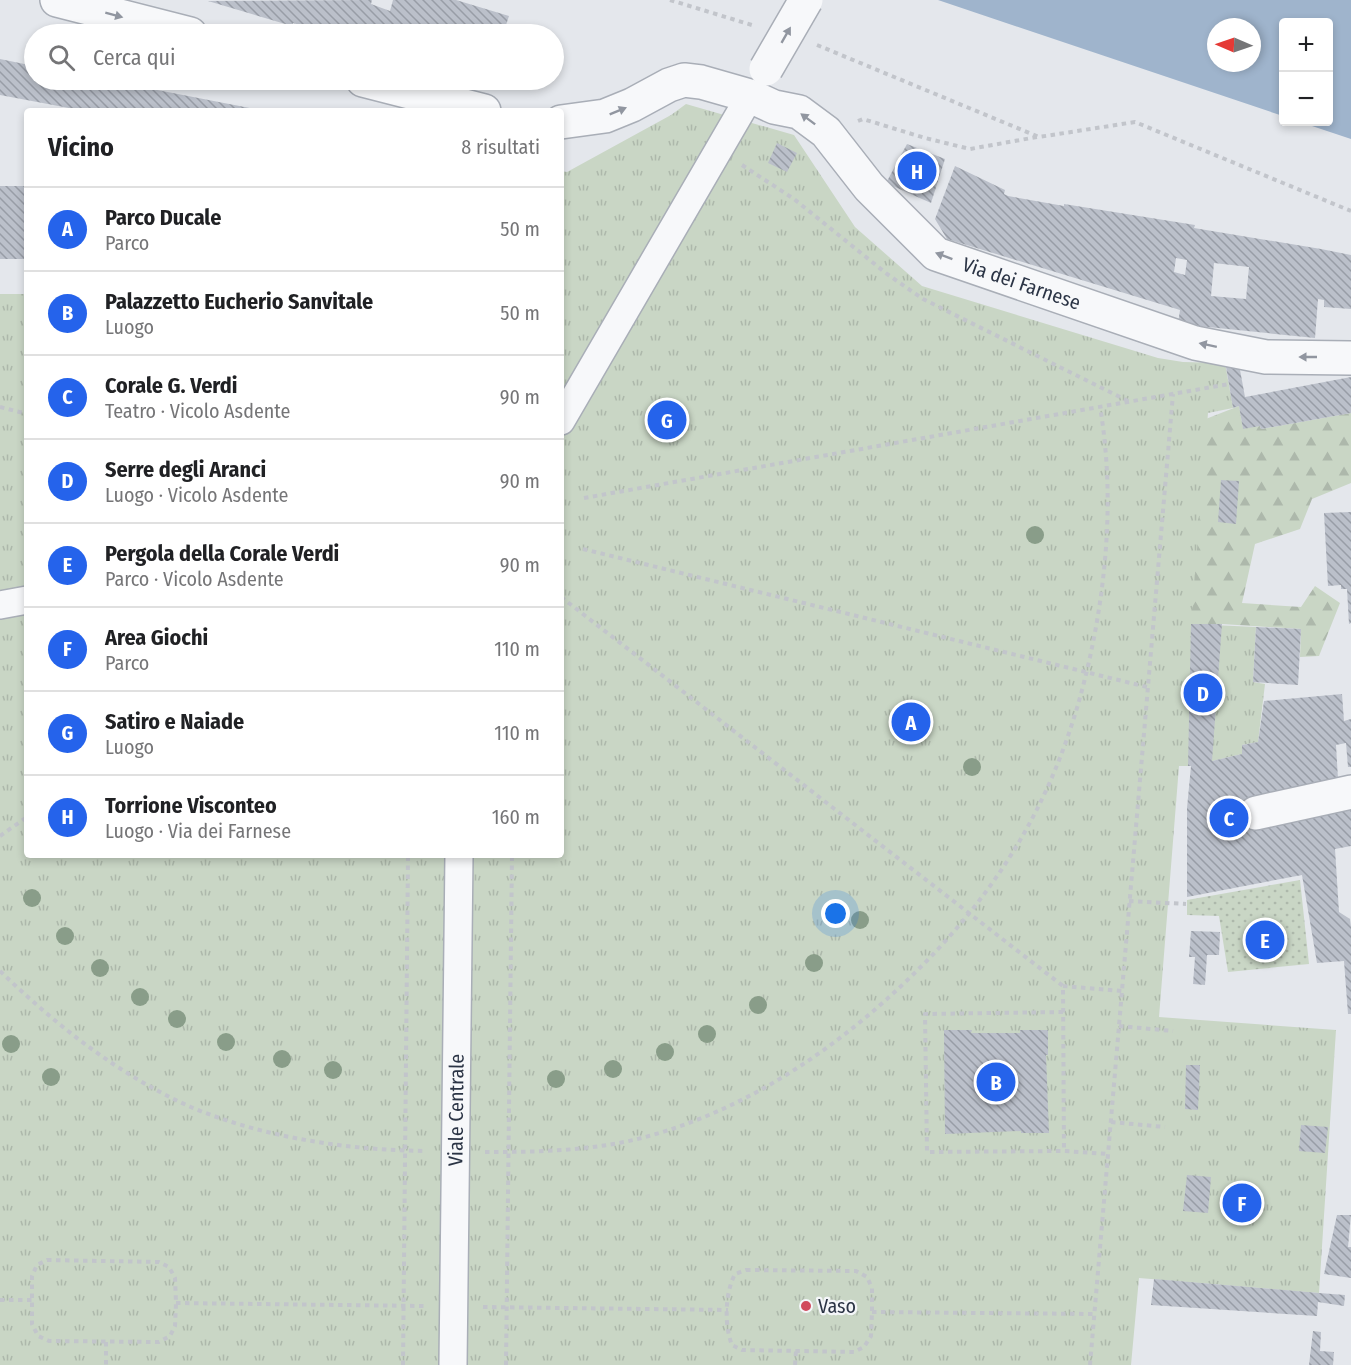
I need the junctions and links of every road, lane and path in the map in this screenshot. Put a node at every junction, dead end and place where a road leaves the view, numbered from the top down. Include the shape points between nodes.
1 (57, 0) edge
2 (670, 0) edge
3 (806, 0) edge
4 (151, 24) edge
5 (765, 29) dead end
6 (808, 42) dead end
7 (758, 83) junction
8 (402, 90) edge
9 (472, 108) edge
10 (564, 122) edge
11 (826, 132) junction
12 (1039, 137) junction
13 (718, 151) junction
14 (1351, 211) edge
15 (1351, 357) edge
16 (1229, 384) dead end
17 (1173, 394) junction
18 (1129, 402) junction
19 (0, 407) edge
20 (1100, 407) junction
21 (24, 413) edge
22 (564, 416) edge
23 (585, 498) dead end
24 (583, 549) dead end
25 (564, 599) edge
26 (24, 601) edge
27 (0, 605) edge
28 (1087, 672) junction
29 (1148, 687) junction
30 (1351, 792) edge
31 (1256, 813) dead end
32 (24, 819) edge
33 (0, 836) edge
34 (408, 858) edge
35 (459, 858) edge
36 (512, 858) edge
37 (1129, 901) junction
38 (1186, 904) dead end
39 (970, 915) junction
40 (0, 971) edge
41 (1063, 986) junction
42 (1122, 991) junction
43 (1063, 1012) junction
44 (1119, 1026) junction
45 (1173, 1031) dead end
46 (1111, 1122) junction
47 (1166, 1126) dead end
48 (1065, 1150) junction
49 (405, 1151) junction
50 (455, 1152) junction
51 (508, 1152) junction
52 (1108, 1154) junction
53 (0, 1300) edge
54 (32, 1300) junction
55 (872, 1312) junction
56 (1094, 1314) junction
57 (106, 1341) junction
58 (796, 1351) junction
59 (106, 1365) edge
60 (403, 1365) edge
61 (453, 1365) edge
62 (506, 1365) edge
63 (795, 1365) edge
64 (1090, 1365) edge

1 -> 4 street
2 - 5 path
7 -> 3 street, bridge
6 - 12 path
10 -> 7 street, Via dei Farnese via 605,116 684,80
11 -> 7 street, Via dei Farnese via 799,112 774,107
7 - 13 street
8 - 9 street
11 - 12 path via 863,118 970,149
15 -> 11 street, Via dei Farnese via 1266,357 1195,343 936,254 869,187
12 - 14 path via 1136,122
13 - 18 path via 794,199 923,299
13 - 22 street
16 - 17 path
17 - 18 path
17 - 29 path
18 - 20 path
19 - 21 path
20 - 23 path
20 - 28 path via 1107,464 1106,535 1101,595
24 - 28 path
25 - 39 path
26 - 27 street
28 - 29 path
28 - 39 path via 1070,732 1043,799 1009,860
29 - 37 path
30 - 31 street
32 - 33 path
34 - 49 path
35 - 50 street, Viale Centrale
36 - 51 path
37 - 38 path
37 - 42 path
39 - 41 path
39 - 51 path via 921,968 858,1024 821,1053 752,1095 681,1126 616,1144
40 - 49 path via 86,1046 193,1107 247,1126 310,1140
41 - 42 path
41 - 43 path
42 - 44 path
43 - 48 path
43 - 48 path via 925,1014 927,1152
44 - 45 path
44 - 46 path
46 - 47 path
46 - 52 path
48 - 52 path
49 - 50 path
49 - 60 path
50 - 51 path
50 - 61 street, Viale Centrale
51 - 62 path
52 - 56 path
53 - 54 path
54 - 57 path via 32,1324 38,1336 49,1341
54 - 57 path via 32,1276 37,1265 48,1260 159,1262 169,1267 176,1278 175,1326 170,1336 159,1342
55 - 56 path
55 - 58 path via 871,1336 864,1347 854,1352
55 - 58 path via 872,1288 867,1277 856,1271 746,1270 735,1274 729,1286 728,1334 732,1345 742,1350
56 - 64 path
57 - 59 path
58 - 63 path

